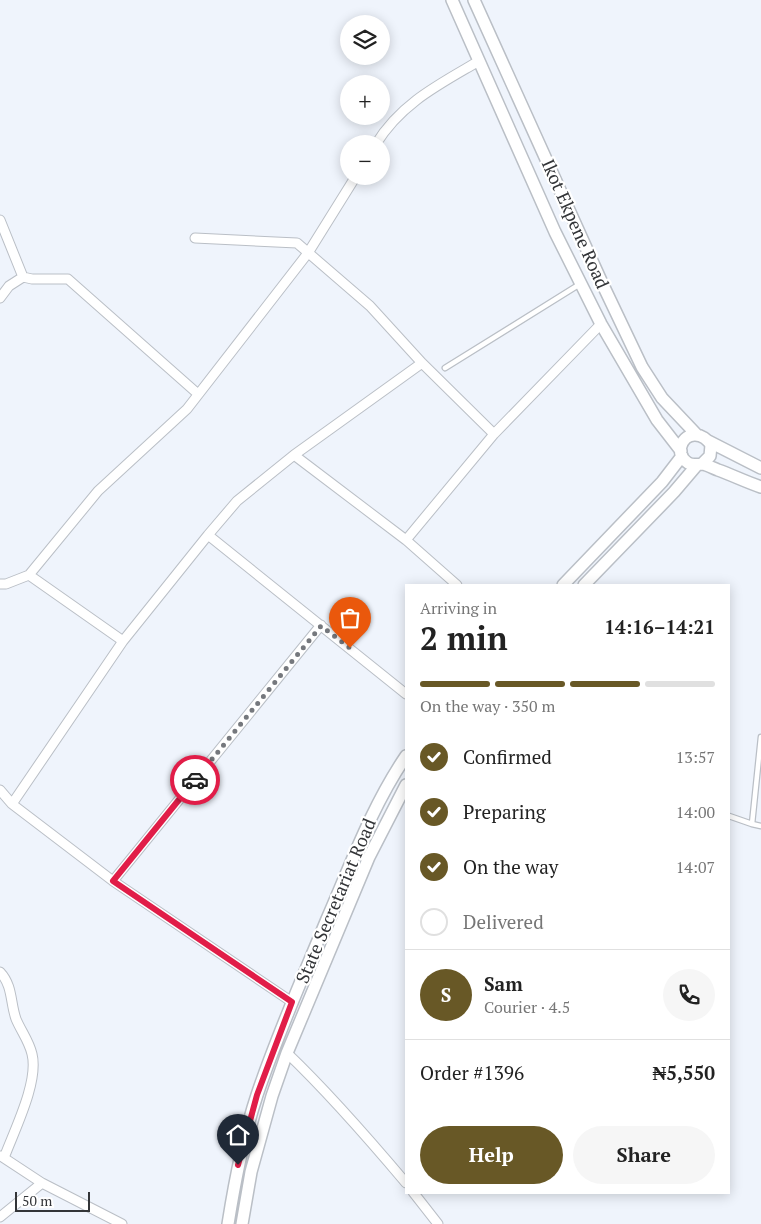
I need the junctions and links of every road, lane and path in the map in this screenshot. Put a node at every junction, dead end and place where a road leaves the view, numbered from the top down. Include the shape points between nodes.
1 (452, 0) edge
2 (474, 0) edge
3 (480, 61) junction
4 (383, 135) edge
5 (350, 185) edge
6 (0, 220) edge
7 (195, 238) dead end
8 (308, 253) junction
9 (23, 277) junction
10 (581, 283) junction
11 (0, 298) edge
12 (602, 324) junction
13 (422, 363) junction
14 (445, 368) dead end
15 (198, 394) junction
16 (494, 434) junction
17 (696, 435) junction
18 (708, 441) junction
19 (681, 453) junction
20 (294, 455) junction
21 (700, 465) junction
22 (761, 468) edge
23 (761, 488) edge
24 (208, 535) junction
25 (406, 540) junction
26 (29, 575) junction
27 (0, 584) edge
28 (456, 584) edge
29 (563, 584) edge
30 (585, 584) edge
31 (321, 626) junction
32 (122, 641) junction
33 (405, 693) edge
34 (761, 737) edge
35 (405, 758) edge
36 (405, 787) edge
37 (0, 790) edge
38 (12, 804) junction
39 (730, 816) edge
40 (752, 824) junction
41 (761, 826) edge
42 (113, 881) junction
43 (0, 972) edge
44 (292, 1002) junction
45 (287, 1053) junction
46 (2, 1157) edge
47 (405, 1182) edge
48 (42, 1183) junction
49 (415, 1194) edge
50 (0, 1217) edge
51 (122, 1224) edge
52 (228, 1224) edge
53 (242, 1224) edge
54 (438, 1224) edge

1 - 3 street
2 - 17 street, Ikot Ekpene Road via 642,366 662,398
3 - 4 street via 432,88 403,110
3 - 10 street via 555,232
5 - 8 street
6 - 9 street
7 - 8 street via 297,243
8 - 13 street via 370,306
8 - 15 street
9 - 11 street via 9,286
9 - 15 street via 68,279
10 - 12 street
10 - 14 lane
12 - 16 street
12 - 19 street
13 - 16 street
13 - 20 street
15 - 26 street via 187,409 98,491
16 - 25 street
17 - 18 street
17 - 19 street via 685,440
18 - 21 street via 710,456
18 - 22 street
19 - 21 street via 691,465
19 - 29 street via 662,482
20 - 24 street via 237,502
20 - 25 street
21 - 23 street
21 - 30 street
24 - 31 street
24 - 32 street
25 - 28 street
26 - 27 street
26 - 32 street
31 - 33 street
31 - 42 street
32 - 38 street
34 - 40 lane
35 - 44 street, State Secretariat Road via 358,847
36 - 45 street via 370,858
37 - 38 street
38 - 42 street
39 - 40 lane
40 - 41 lane
42 - 44 street
43 - 46 street via 10,987 16,1018 32,1054 34,1069 31,1086
44 - 52 street, State Secretariat Road via 257,1095 238,1165
45 - 47 street via 354,1121
45 - 53 street via 251,1172
46 - 48 street
48 - 50 street
48 - 51 street
49 - 54 street

